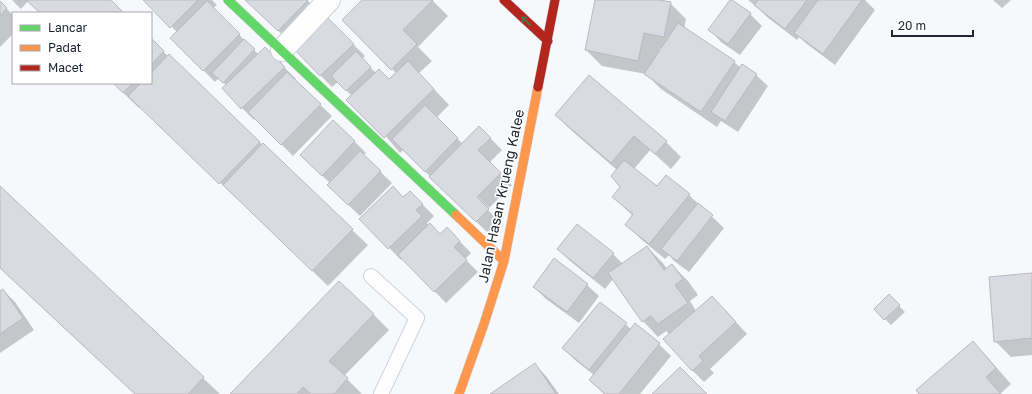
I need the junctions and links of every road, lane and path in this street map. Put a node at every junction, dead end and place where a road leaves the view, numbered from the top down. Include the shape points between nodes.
1 (228, 0) edge
2 (329, 0) edge
3 (504, 0) edge
4 (555, 0) edge
5 (548, 41) junction
6 (282, 50) junction
7 (504, 262) junction
8 (371, 276) dead end
9 (381, 394) edge
10 (459, 394) edge

1 - 6 street
2 - 6 street
5 -> 3 street
4 - 5 street, Jalan Hasan Krueng Kalee
5 - 7 street, Jalan Hasan Krueng Kalee
6 - 7 street
7 - 10 street, Jalan Hasan Krueng Kalee
8 - 9 lane via 417,318

